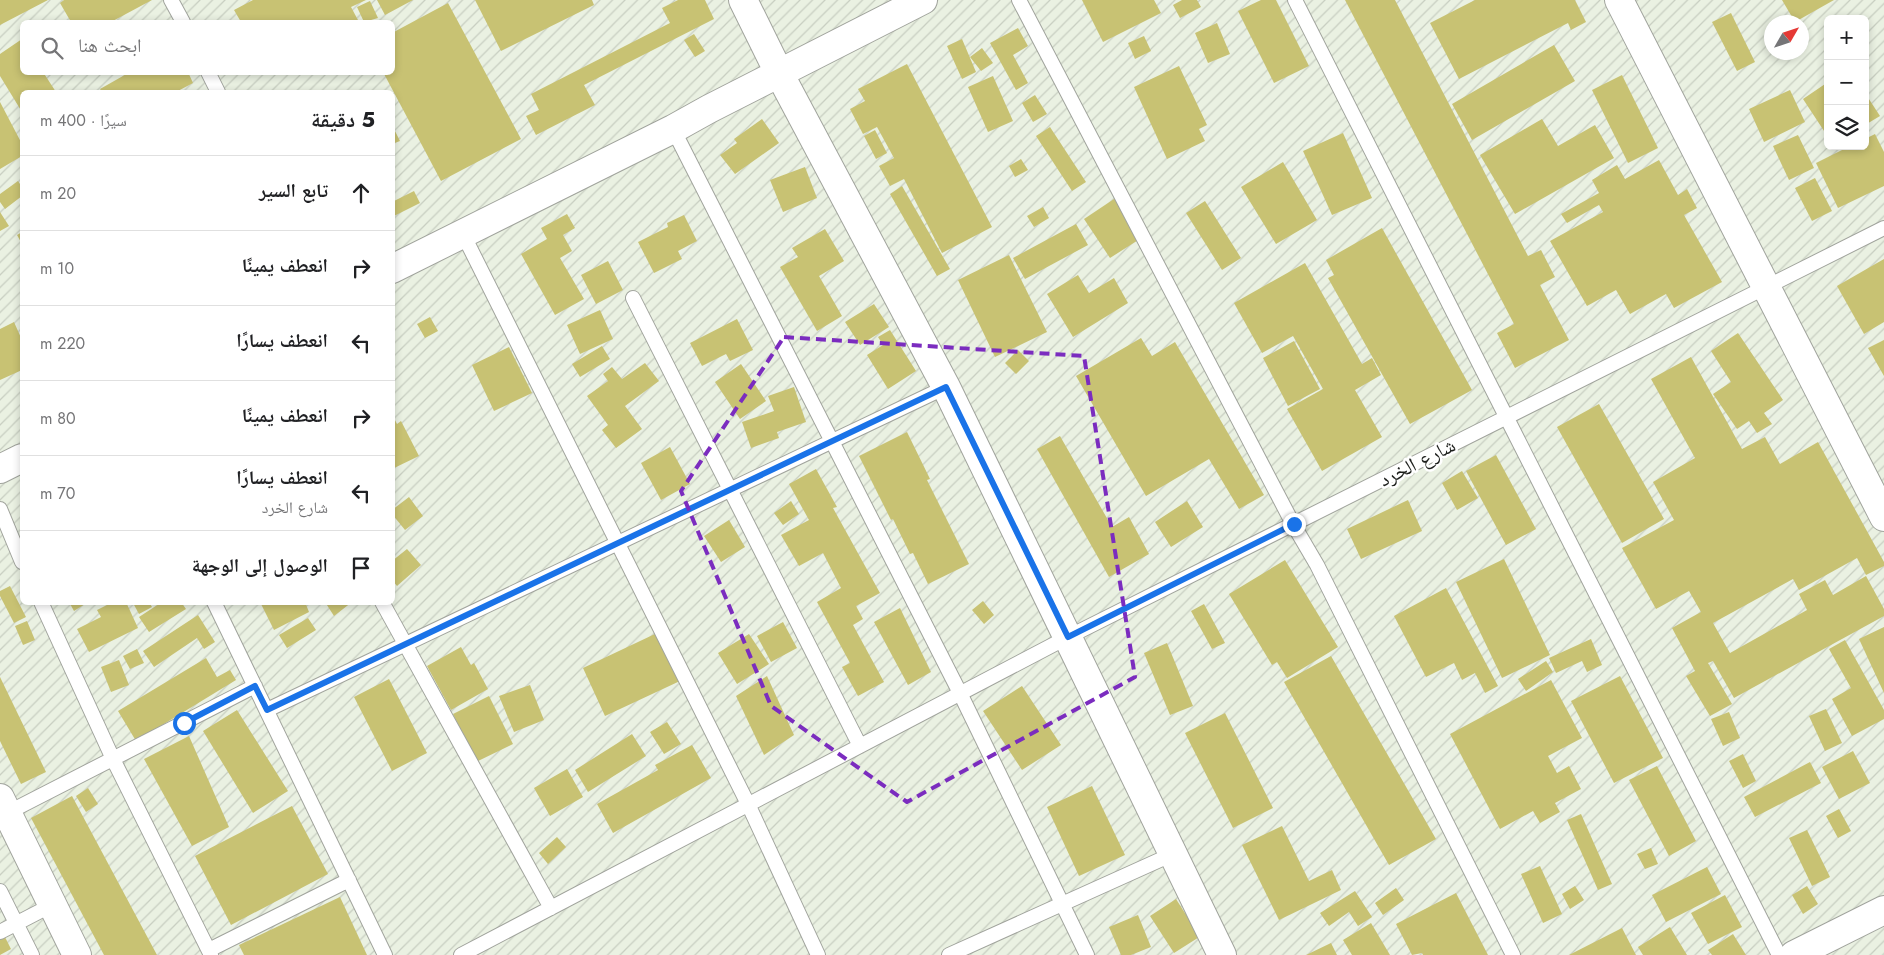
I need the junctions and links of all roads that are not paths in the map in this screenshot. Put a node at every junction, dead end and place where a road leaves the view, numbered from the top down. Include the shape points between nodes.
1 (172, 0) edge
2 (743, 0) edge
3 (923, 0) edge
4 (1019, 0) edge
5 (1295, 0) edge
6 (1619, 0) edge
7 (182, 20) edge
8 (779, 73) junction
9 (210, 75) edge
10 (217, 90) edge
11 (673, 129) junction
12 (1884, 228) edge
13 (463, 234) junction
14 (395, 268) edge
15 (1765, 287) junction
16 (633, 298) dead end
17 (946, 387) junction
18 (1507, 417) junction
19 (831, 441) junction
20 (20, 459) edge
21 (0, 469) edge
22 (729, 490) junction
23 (0, 509) edge
24 (1884, 516) edge
25 (1294, 524) junction
26 (618, 543) junction
27 (20, 553) edge
28 (42, 605) edge
29 (215, 605) edge
30 (384, 605) edge
31 (1068, 637) junction
32 (405, 644) junction
33 (255, 686) junction
34 (960, 694) junction
35 (267, 710) junction
36 (860, 746) junction
37 (113, 759) junction
38 (748, 804) junction
39 (4, 806) edge
40 (1174, 854) junction
41 (349, 880) junction
42 (0, 891) edge
43 (1062, 905) junction
44 (52, 906) junction
45 (551, 908) junction
46 (1884, 910) edge
47 (16, 923) junction
48 (0, 932) edge
49 (970, 951) edge
50 (210, 952) edge
51 (32, 955) edge
52 (77, 955) edge
53 (385, 955) edge
54 (461, 955) edge
55 (818, 955) edge
56 (949, 955) edge
57 (1087, 955) edge
58 (1222, 955) edge
59 (1512, 955) edge
60 (1779, 955) edge
61 (1794, 955) edge

1 - 7 lane
2 - 8 street
3 - 8 street
4 - 25 lane
5 - 18 lane
6 - 15 street
8 - 11 street
8 - 17 street
9 - 10 lane
11 - 13 street
11 - 19 lane
12 - 15 lane, شارع الخرد
13 - 14 street
13 - 26 lane
15 - 18 lane, شارع الخرد
15 - 24 street
16 - 22 lane
17 - 19 lane
17 - 31 street
18 - 25 lane, شارع الخرد
18 - 60 lane
19 - 22 lane
19 - 34 lane
20 - 21 street
22 - 26 lane
22 - 36 lane
23 - 27 lane
25 - 31 lane, شارع الخرد
25 - 59 lane
26 - 32 lane
26 - 38 lane
28 - 37 lane
29 - 33 lane
30 - 32 lane
31 - 34 lane, شارع الخرد
31 - 40 street
32 - 35 lane
32 - 45 lane
33 - 35 lane
33 - 37 lane
34 - 36 lane, شارع الخرد
34 - 43 lane
35 - 41 lane
36 - 38 lane, شارع الخرد
37 - 39 lane
37 - 50 lane
38 - 45 lane, شارع الخرد
38 - 55 lane
39 - 44 street
40 - 43 lane
40 - 58 street
41 - 50 lane
41 - 53 lane
42 - 47 lane
43 - 49 lane
43 - 57 lane
44 - 47 lane
44 - 52 street
45 - 54 lane, شارع الخرد
46 - 61 street
47 - 48 lane
47 - 51 lane
49 - 56 lane

